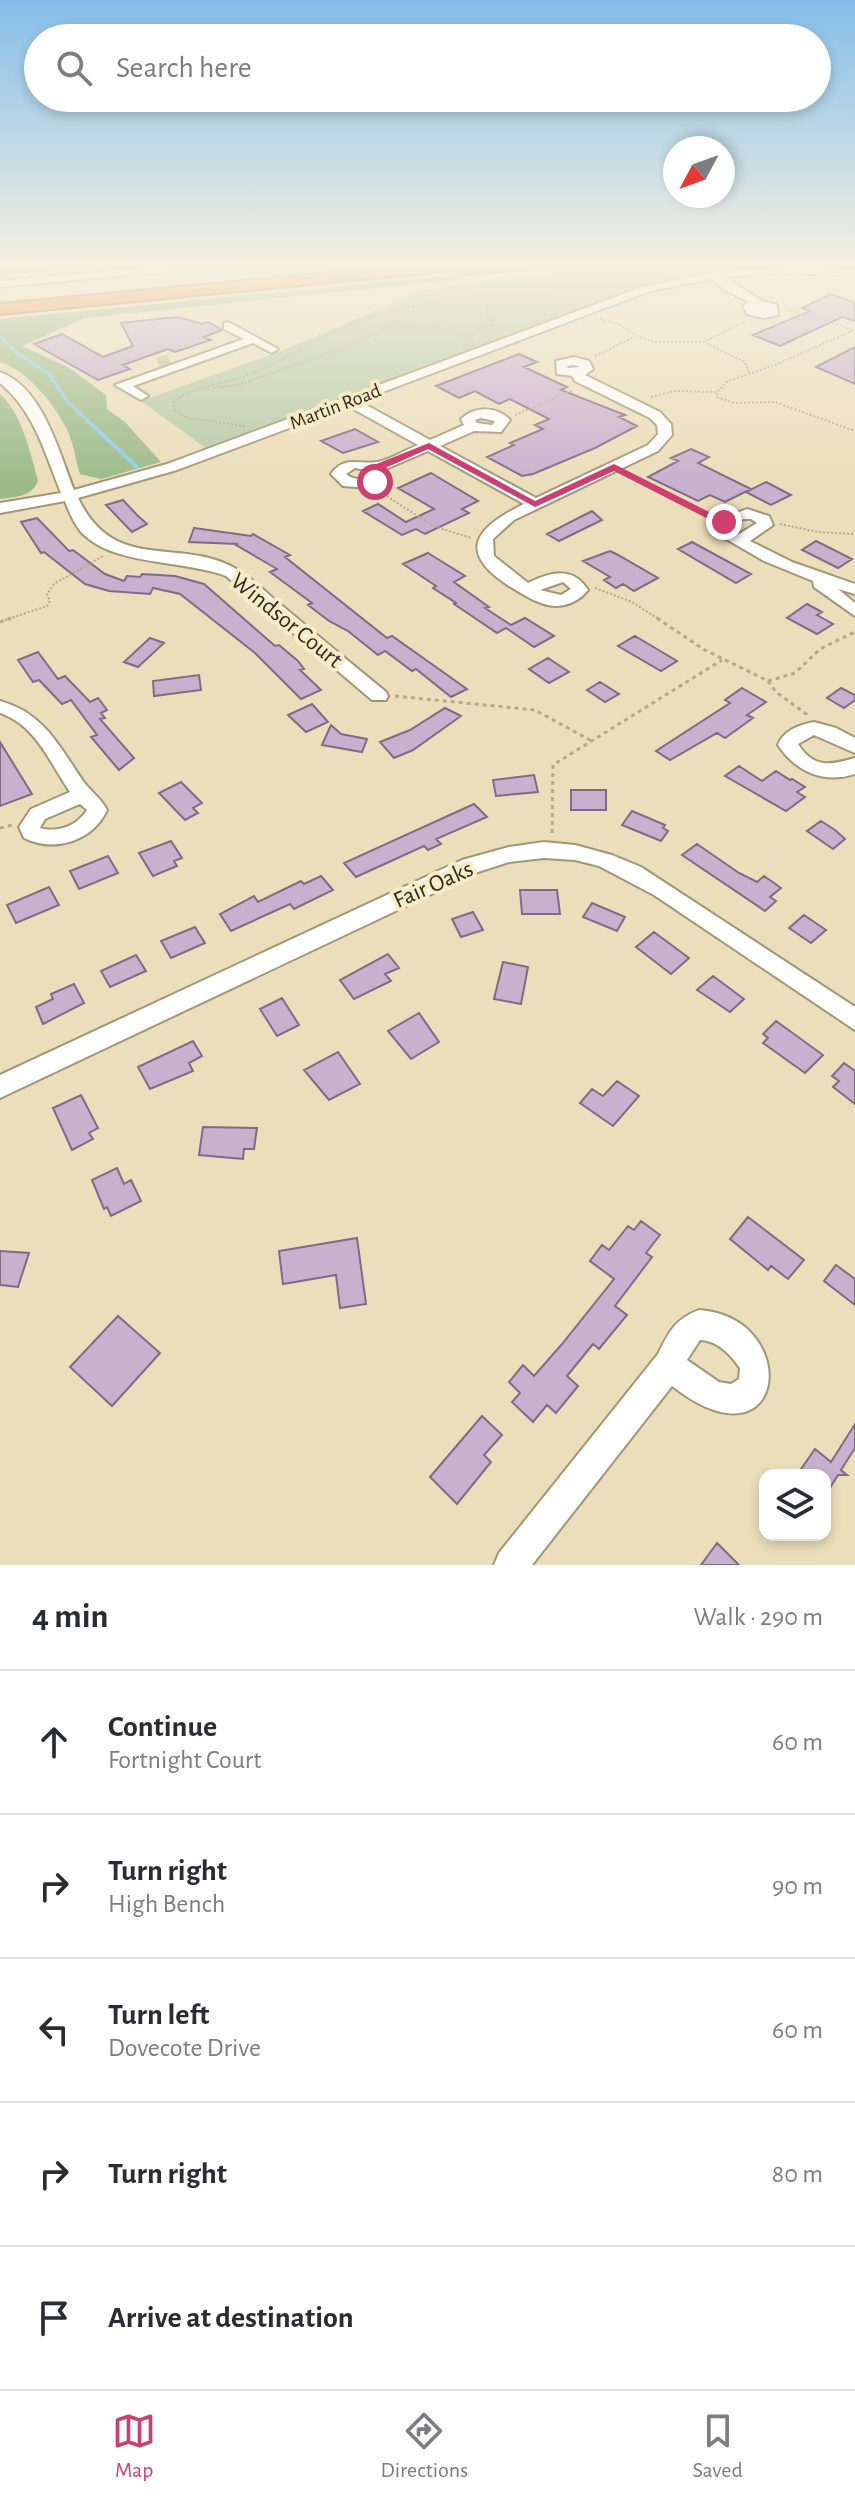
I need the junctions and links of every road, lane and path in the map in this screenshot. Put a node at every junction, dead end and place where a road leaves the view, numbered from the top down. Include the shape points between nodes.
1 (248, 336) edge
2 (324, 336) edge
3 (372, 336) edge
4 (464, 336) edge
5 (520, 336) edge
6 (637, 336) joint
7 (713, 336) edge
8 (843, 336) edge
9 (254, 339) junction
10 (703, 342) junction
11 (488, 348) junction
12 (272, 349) dead end
13 (749, 366) junction
14 (764, 368) junction
15 (581, 372) junction
16 (749, 373) junction
17 (0, 376) edge
18 (205, 389) junction
19 (717, 392) junction
20 (704, 393) junction
21 (141, 396) dead end
22 (717, 397) junction
23 (349, 401) junction
24 (632, 402) junction
25 (503, 420) joint
26 (253, 426) dead end
27 (855, 431) edge
28 (429, 445) junction
29 (378, 467) junction
30 (614, 467) junction
31 (368, 484) junction
32 (70, 496) junction
33 (535, 504) junction
34 (0, 508) edge
35 (724, 522) junction
36 (765, 522) junction
37 (855, 534) edge
38 (484, 539) junction
39 (741, 540) junction
40 (116, 547) junction
41 (817, 580) junction
42 (579, 585) junction
43 (855, 589) edge
44 (528, 590) junction
45 (855, 611) edge
46 (0, 622) edge
47 (855, 632) edge
48 (722, 660) junction
49 (768, 681) junction
50 (379, 696) joint
51 (0, 707) edge
52 (809, 727) junction
53 (590, 740) junction
54 (855, 747) edge
55 (855, 765) edge
56 (82, 795) dead end
57 (551, 849) junction
58 (855, 1020) edge
59 (0, 1087) edge
60 (669, 1365) dead end
61 (511, 1565) edge

1 - 9 street
2 - 18 path via 258,370
3 - 18 path via 238,385
4 - 11 path
5 - 11 street, Martin Road
6 - 10 path via 655,342
6 - 15 path
7 - 10 path
8 - 14 path
9 - 12 street
9 - 21 street via 122,385
10 - 13 path
11 - 23 street, Martin Road
13 - 14 path
13 - 16 path
14 - 16 path
15 - 24 street
15 - 25 path
16 - 19 path via 724,383
17 - 32 street, Windsor Court via 28,402
18 - 26 path via 175,399 175,410 201,420
19 - 20 path
19 - 22 path
20 - 22 path
20 - 24 path via 675,391
22 - 27 path via 731,404 776,403
23 - 28 street
23 - 32 street, Martin Road via 172,467
24 - 30 street via 661,420 665,435 653,448
25 - 28 street via 479,414 468,419 472,427
28 - 29 street
28 - 33 street
29 - 31 street via 381,476
29 - 31 street via 354,464 339,471 339,478 348,483
30 - 33 street
30 - 35 path
31 - 38 path via 445,532
32 - 34 street, Martin Road
32 - 40 street, Windsor Court via 89,531
33 - 38 street via 495,525
35 - 36 street via 749,513
35 - 39 street via 722,530
36 - 37 path
36 - 39 street
38 - 44 street via 488,562
39 - 41 street
40 - 46 path via 54,584 47,606
40 - 50 street, Windsor Court via 144,556 205,562 232,573
41 - 43 street
41 - 45 street
42 - 44 street via 559,577
42 - 44 street via 577,593 558,601
42 - 48 path via 632,602
47 - 49 path via 820,649 795,673
48 - 49 path
48 - 53 path
49 - 52 path via 783,698 804,709
50 - 53 path via 535,710
51 - 56 street via 22,714 38,728
52 - 54 street
52 - 55 street via 789,741 795,755 833,774
53 - 57 path via 553,765
57 - 58 street, Fair Oaks via 603,859 638,874
57 - 59 street, Fair Oaks via 501,854 470,866
60 - 61 street

